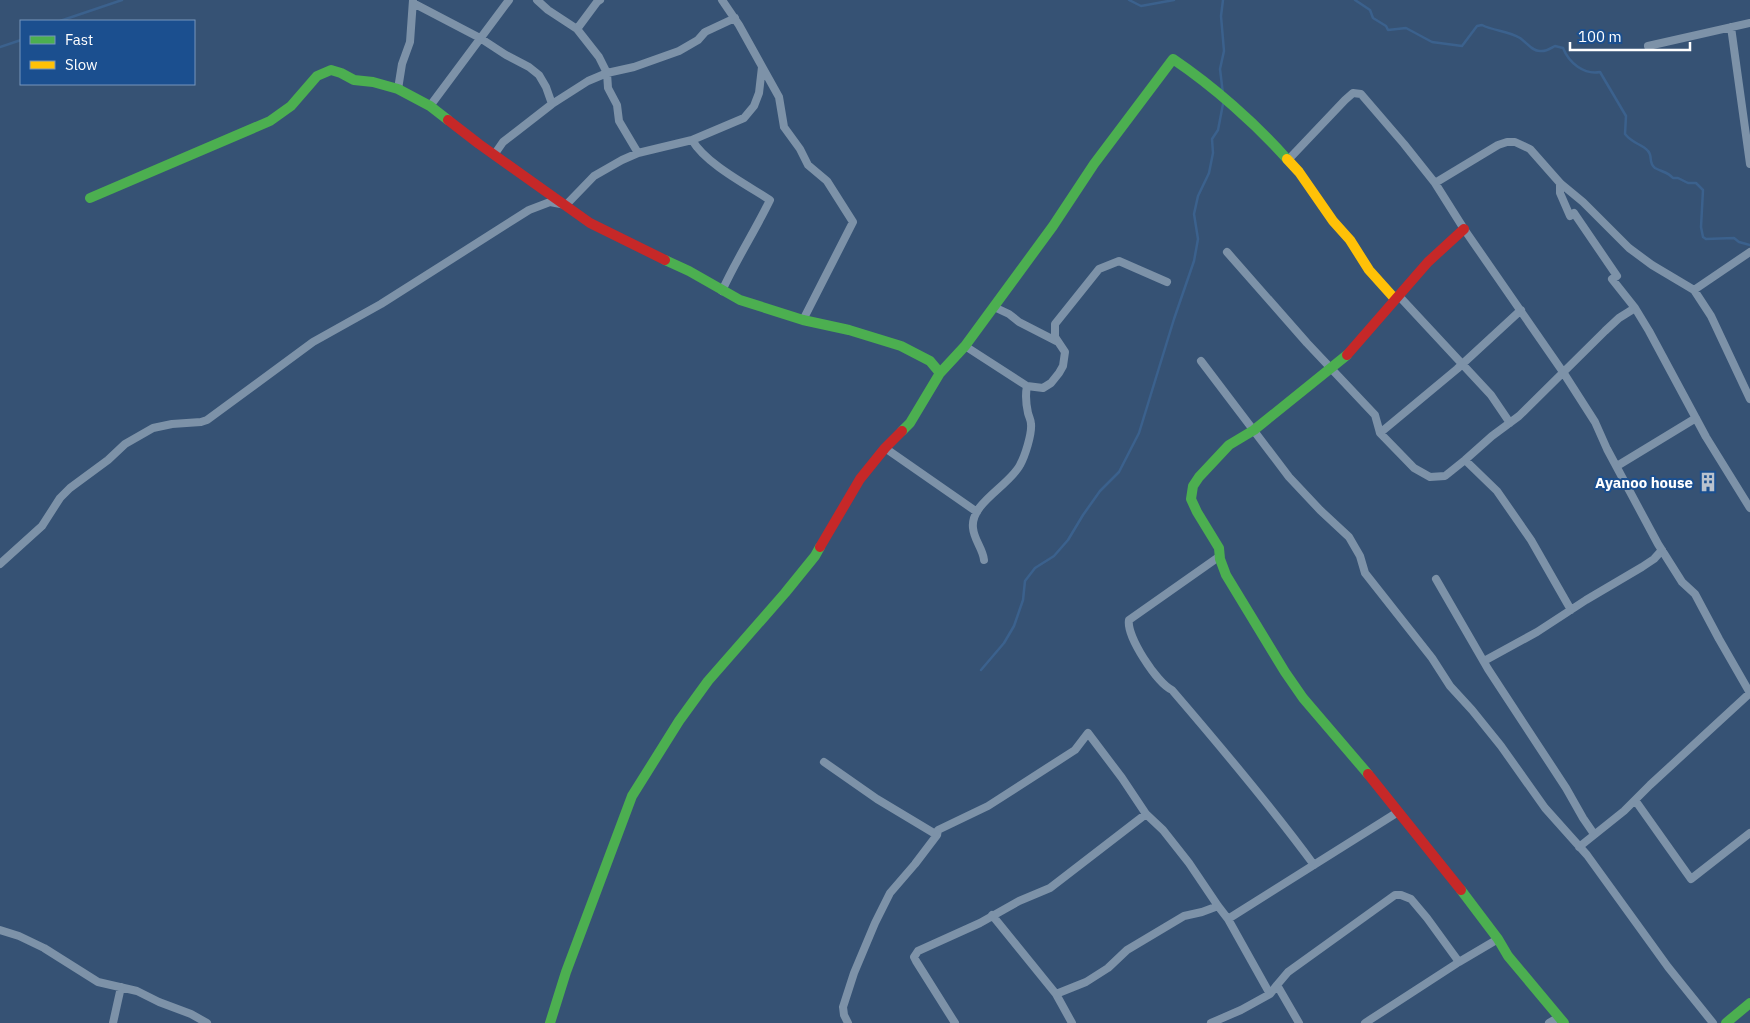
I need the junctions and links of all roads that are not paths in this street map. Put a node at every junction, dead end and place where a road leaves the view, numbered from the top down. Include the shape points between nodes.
1 (509, 0) edge
2 (537, 0) edge
3 (600, 0) edge
4 (722, 0) edge
5 (413, 1) edge
6 (735, 18) junction
7 (1750, 23) edge
8 (1731, 27) junction
9 (577, 28) junction
10 (480, 38) junction
11 (1648, 46) dead end
12 (762, 67) junction
13 (607, 73) junction
14 (398, 89) junction
15 (552, 104) junction
16 (430, 106) junction
17 (692, 140) junction
18 (638, 153) junction
19 (494, 155) junction
20 (1288, 160) junction
21 (1750, 164) edge
22 (1435, 183) junction
23 (1560, 183) junction
24 (90, 198) dead end
25 (566, 205) junction
26 (1464, 229) junction
27 (1227, 252) dead end
28 (1750, 252) edge
29 (1167, 282) dead end
30 (1694, 290) junction
31 (722, 291) junction
32 (1396, 297) junction
33 (994, 307) junction
34 (1635, 308) junction
35 (1521, 310) junction
36 (803, 320) junction
37 (1058, 342) junction
38 (965, 346) junction
39 (1201, 361) dead end
40 (1462, 364) junction
41 (1331, 369) junction
42 (1563, 372) junction
43 (940, 373) junction
44 (1026, 386) junction
45 (1750, 399) edge
46 (1696, 418) junction
47 (1510, 423) junction
48 (1254, 430) junction
49 (1380, 433) junction
50 (885, 448) junction
51 (1465, 460) junction
52 (1617, 466) junction
53 (1750, 508) edge
54 (977, 512) junction
55 (1662, 550) junction
56 (1220, 556) junction
57 (984, 560) dead end
58 (0, 564) edge
59 (1436, 579) dead end
60 (1571, 610) junction
61 (1484, 661) junction
62 (1750, 693) edge
63 (824, 762) dead end
64 (1635, 800) junction
65 (1398, 812) junction
66 (1146, 814) junction
67 (1750, 833) edge
68 (1594, 834) junction
69 (937, 835) junction
70 (1579, 847) junction
71 (1314, 866) junction
72 (1218, 906) junction
73 (992, 915) junction
74 (1228, 919) junction
75 (0, 930) edge
76 (1498, 939) junction
77 (1459, 962) junction
78 (1277, 985) junction
79 (121, 987) junction
80 (1056, 994) junction
81 (1270, 994) junction
82 (1750, 1003) edge
83 (1561, 1020) edge
84 (113, 1023) edge
85 (207, 1023) edge
86 (550, 1023) edge
87 (848, 1023) edge
88 (954, 1023) edge
89 (1072, 1023) edge
90 (1211, 1023) edge
91 (1299, 1023) edge
92 (1365, 1023) edge
93 (1549, 1023) edge
94 (1713, 1023) edge
95 (1726, 1023) edge

1 - 10 street
2 - 9 street
3 - 9 street
4 - 6 street
5 - 10 street
5 - 14 street via 410,42
6 - 12 street
6 - 13 street via 704,32 698,40 679,51
7 - 8 street
8 - 11 street
8 - 21 street
9 - 13 street
10 - 15 street via 539,75
10 - 16 street
12 - 17 street via 759,93 744,118
12 - 36 street via 779,97 784,127 808,165 827,181 853,222
13 - 15 street
13 - 18 street via 608,88 619,121
14 - 16 street
14 - 24 street via 354,80 331,70 317,76 291,106 270,121
15 - 19 street via 502,142
16 - 19 street
17 - 18 street
17 - 31 street via 697,149 718,166 770,200
18 - 25 street via 594,176
19 - 25 street
20 - 22 street via 1345,100 1353,93 1361,94
20 - 32 street via 1369,270
20 - 33 street via 1266,135 1173,59 1094,164
22 - 23 street via 1498,145 1515,142 1530,149
22 - 26 street
23 - 30 street via 1629,248
23 - 34 street via 1560,193 1570,216 1574,213 1593,239 1617,276 1612,279
25 - 31 street via 590,223 689,271
25 - 58 street via 550,202 512,220 382,304 313,342 206,420 154,428 125,444 70,488 42,526
26 - 32 street
26 - 35 street
27 - 41 street
28 - 30 street
29 - 37 street via 1119,261 1099,269 1055,324
30 - 45 street via 1712,316
31 - 36 street
32 - 40 street
32 - 41 street
33 - 37 street
33 - 38 street
34 - 42 street via 1612,324
34 - 46 street
35 - 40 street
35 - 42 street
36 - 43 street via 901,346 930,361
37 - 44 street via 1065,352 1059,373 1043,388
38 - 43 street
38 - 44 street
39 - 48 street
40 - 47 street via 1491,395
40 - 49 street
41 - 48 street
41 - 49 street via 1375,415
42 - 47 street
42 - 52 street via 1595,422
43 - 50 street via 910,424
44 - 54 street via 1031,432 1021,465
46 - 52 street
46 - 53 street
47 - 51 street
48 - 56 street via 1229,445 1199,476 1191,491 1192,503 1220,548
48 - 70 street via 1299,488 1349,537 1365,573 1450,686 1501,746 1545,808
49 - 51 street via 1414,468 1430,477 1445,476
50 - 54 street
50 - 86 street via 860,479 816,556 708,681 632,796
51 - 60 street via 1497,491 1531,540
52 - 55 street
54 - 57 street via 973,529
55 - 60 street via 1642,567
55 - 62 street via 1682,582 1695,594
56 - 65 street via 1226,575 1289,678
56 - 71 street via 1129,620 1128,626 1145,663 1203,727 1295,838
59 - 61 street
60 - 61 street
61 - 68 street
62 - 64 street
63 - 69 street
64 - 67 street via 1691,879
64 - 68 street
65 - 71 street
65 - 76 street
66 - 69 street via 1088,733 1074,750 981,811 938,830
66 - 72 street via 1190,863
66 - 73 street via 1050,888
68 - 70 street
69 - 87 street via 890,892 874,923 842,1006
70 - 94 street
71 - 74 street
72 - 74 street
72 - 80 street via 1184,916 1126,950 1108,968 1086,982
73 - 80 street
73 - 88 street via 921,949 914,957
74 - 81 street
75 - 79 street via 44,948 98,982
76 - 77 street
76 - 83 street via 1508,956
77 - 78 street via 1411,899 1395,895 1288,972
77 - 92 street
78 - 81 street
78 - 91 street
79 - 84 street
79 - 85 street
80 - 89 street
81 - 90 street
82 - 95 street
83 - 93 street

